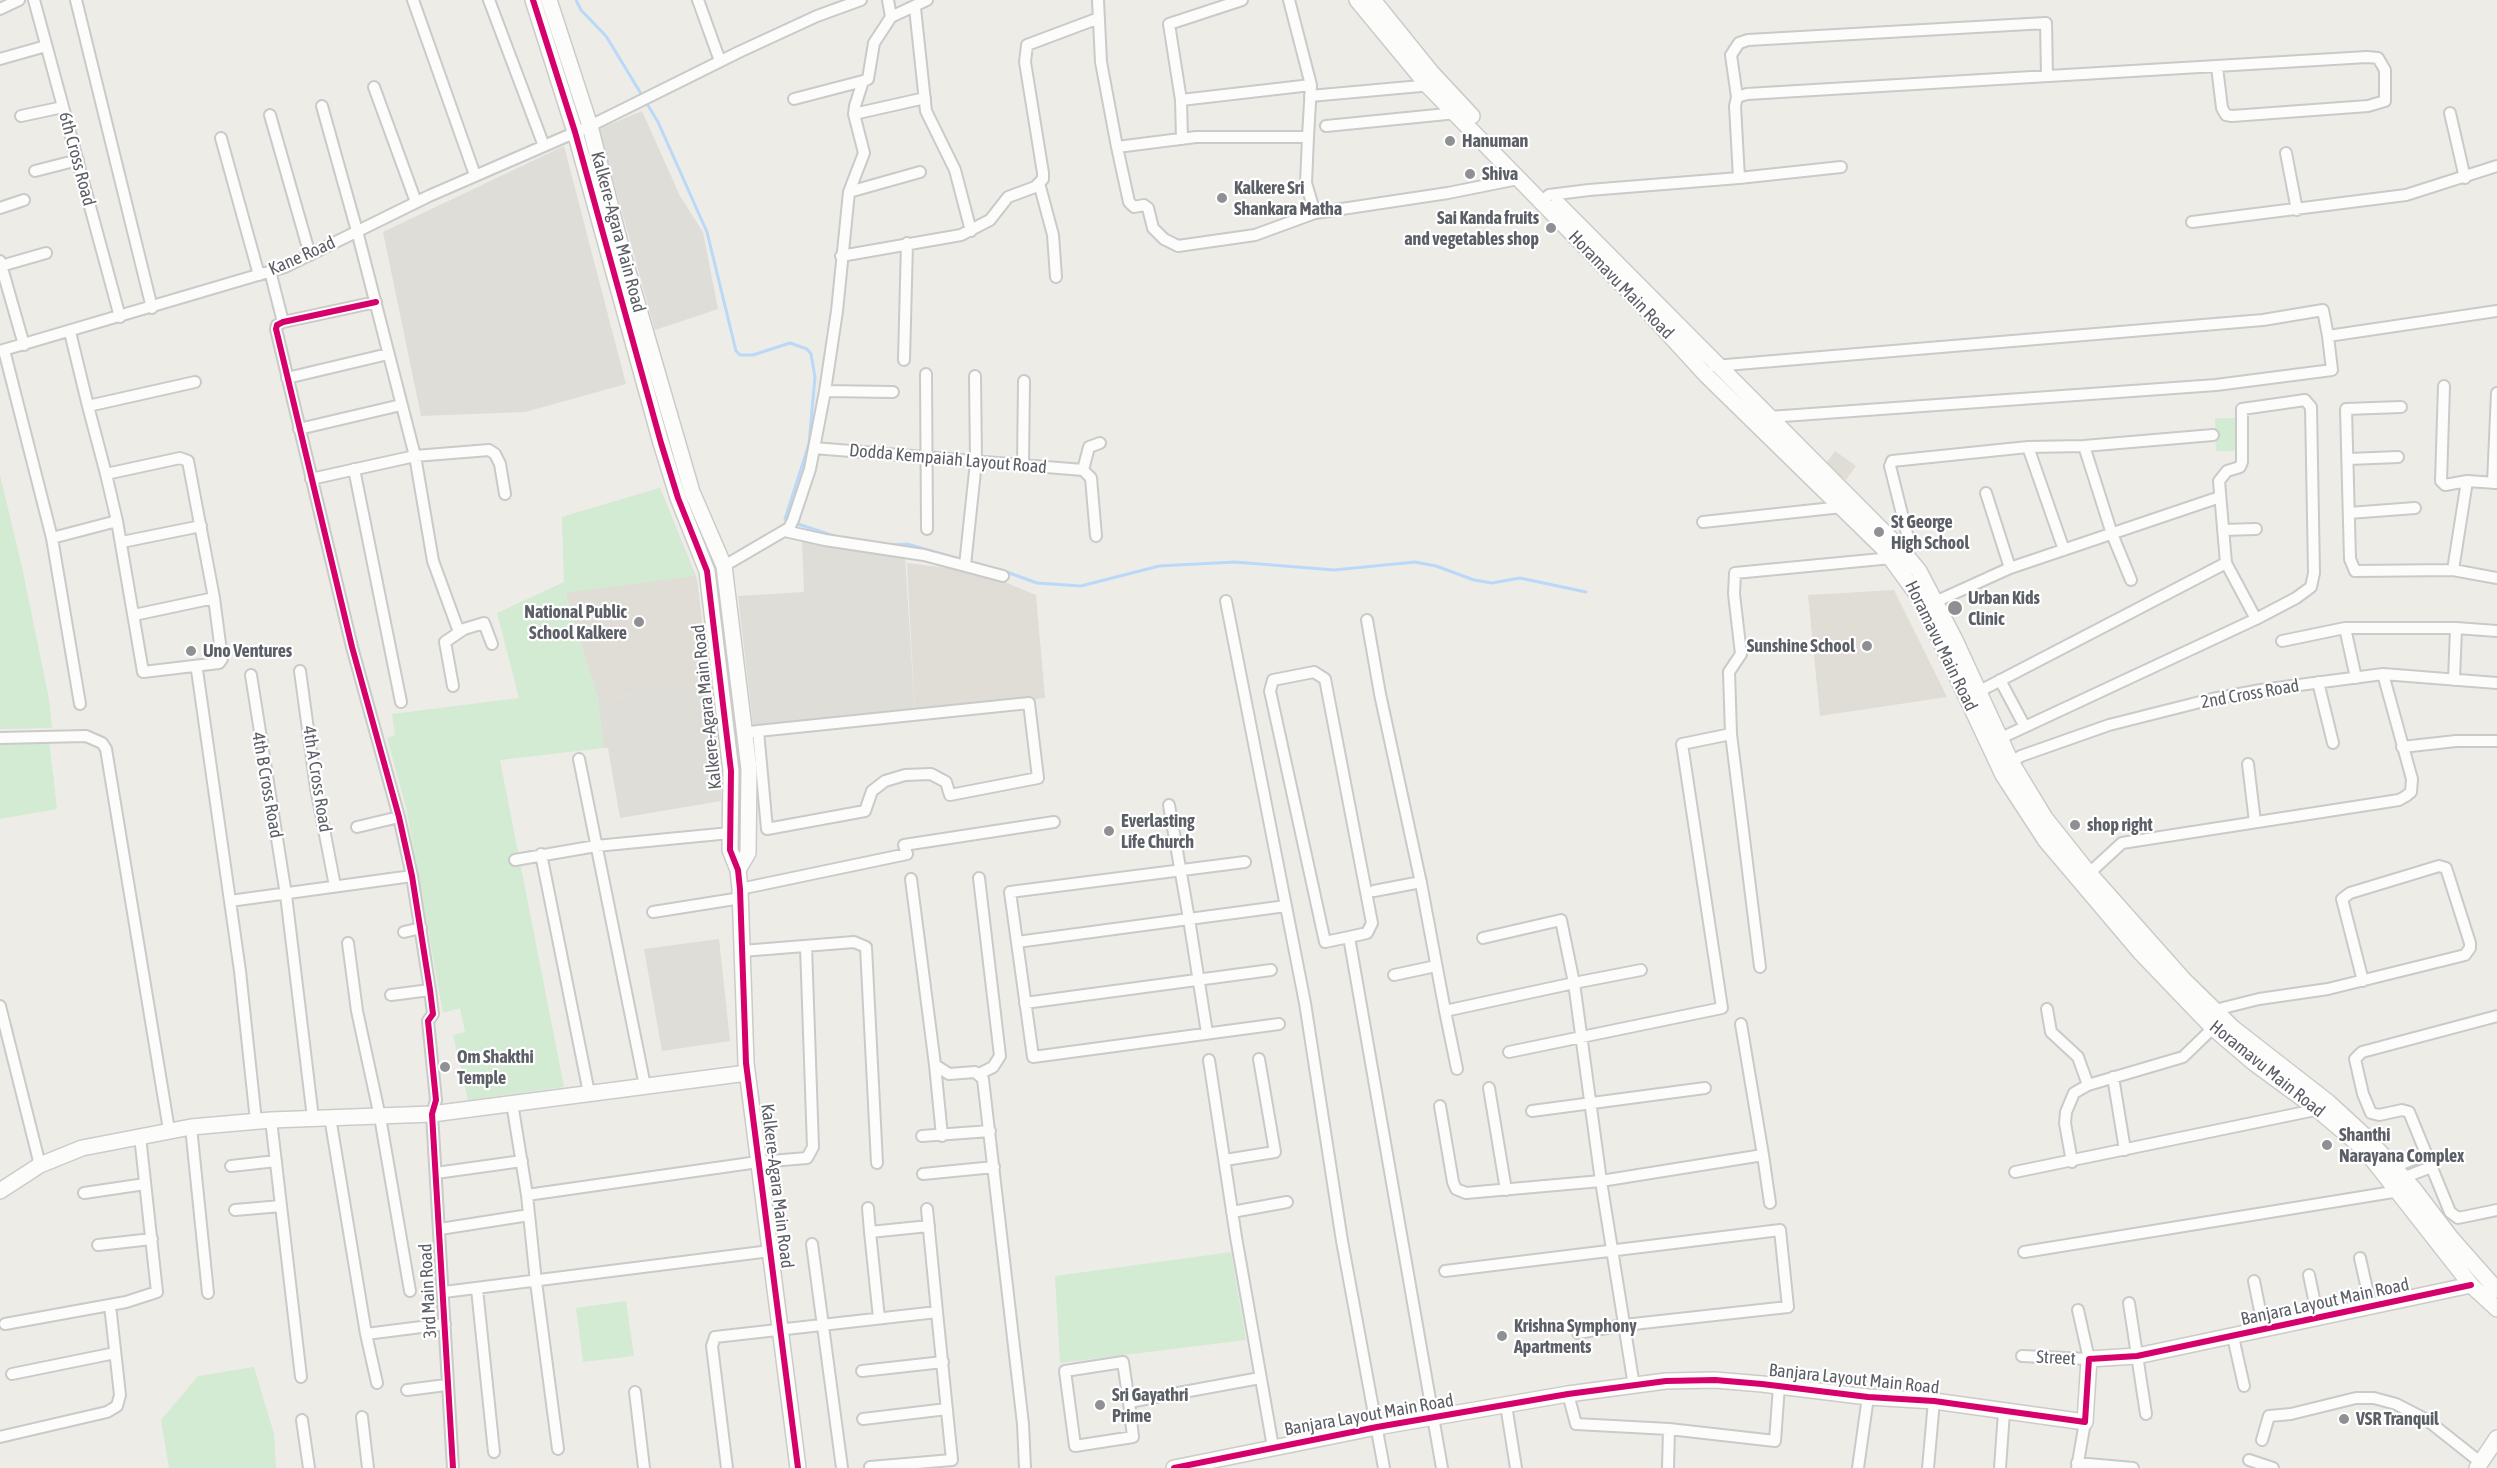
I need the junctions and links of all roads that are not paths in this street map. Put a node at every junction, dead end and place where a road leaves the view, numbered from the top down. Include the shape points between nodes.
1 (19, 0) edge
2 (34, 0) edge
3 (76, 0) edge
4 (413, 0) edge
5 (489, 0) edge
6 (533, 0) edge
7 (549, 0) edge
8 (698, 0) edge
9 (861, 0) edge
10 (888, 0) edge
11 (927, 0) edge
12 (1098, 0) edge
13 (1242, 0) edge
14 (1289, 0) edge
15 (1357, 0) edge
16 (1373, 0) edge
17 (915, 8) junction
18 (0, 9) edge
19 (891, 17) junction
20 (1099, 18) junction
21 (46, 46) junction
22 (0, 59) edge
23 (720, 61) junction
24 (2217, 67) junction
25 (2047, 76) junction
26 (863, 81) junction
27 (1436, 85) junction
28 (375, 87) dead end
29 (1310, 91) junction
30 (1737, 97) junction
31 (925, 98) junction
32 (795, 99) dead end
33 (1181, 100) junction
34 (322, 106) dead end
35 (63, 107) junction
36 (1461, 112) junction
37 (2450, 113) dead end
38 (854, 114) junction
39 (270, 115) dead end
40 (21, 116) dead end
41 (590, 126) junction
42 (1326, 126) dead end
43 (575, 132) junction
44 (1308, 137) junction
45 (221, 138) dead end
46 (1182, 139) junction
47 (544, 146) junction
48 (1117, 147) junction
49 (2286, 153) dead end
50 (78, 160) junction
51 (1841, 167) dead end
52 (2497, 168) edge
53 (35, 171) dead end
54 (920, 172) dead end
55 (475, 175) junction
56 (1740, 178) junction
57 (2465, 178) junction
58 (1518, 179) junction
59 (1040, 183) junction
60 (849, 192) junction
61 (1545, 199) junction
62 (24, 200) dead end
63 (416, 202) junction
64 (0, 208) edge
65 (2297, 210) junction
66 (1315, 213) junction
67 (2192, 222) dead end
68 (357, 231) junction
69 (971, 231) junction
70 (907, 243) junction
71 (46, 253) dead end
72 (310, 255) junction
73 (841, 256) junction
74 (1, 263) edge
75 (264, 273) junction
76 (1056, 277) dead end
77 (3, 280) edge
78 (376, 302) junction
79 (152, 308) junction
80 (2497, 311) edge
81 (120, 318) junction
82 (283, 322) junction
83 (70, 332) junction
84 (2328, 336) junction
85 (24, 345) junction
86 (2, 351) edge
87 (388, 354) junction
88 (904, 360) dead end
89 (1711, 369) junction
90 (927, 374) dead end
91 (975, 376) dead end
92 (287, 378) junction
93 (1024, 381) dead end
94 (195, 382) dead end
95 (2444, 386) dead end
96 (825, 391) junction
97 (893, 392) dead end
98 (2497, 393) edge
99 (88, 405) junction
100 (401, 405) junction
101 (2401, 407) dead end
102 (1769, 417) junction
103 (299, 429) junction
104 (2213, 435) dead end
105 (1100, 443) dead end
106 (2084, 446) junction
107 (2028, 447) junction
108 (814, 448) junction
109 (415, 456) junction
110 (2398, 457) dead end
111 (925, 458) junction
112 (2349, 459) junction
113 (976, 462) junction
114 (1023, 466) junction
115 (354, 469) junction
116 (1083, 470) junction
117 (106, 474) junction
118 (311, 479) junction
119 (2467, 481) junction
120 (2495, 483) edge
121 (1986, 493) dead end
122 (504, 494) dead end
123 (2220, 497) junction
124 (1842, 507) junction
125 (2415, 508) dead end
126 (2349, 513) junction
127 (117, 521) junction
128 (1703, 522) dead end
129 (201, 526) junction
130 (789, 526) junction
131 (927, 529) dead end
132 (2256, 529) dead end
133 (2223, 530) junction
134 (2112, 534) junction
135 (1096, 537) dead end
136 (52, 538) junction
137 (122, 542) junction
138 (2064, 550) junction
139 (1896, 553) junction
140 (966, 562) junction
141 (2226, 563) junction
142 (724, 566) junction
143 (2010, 568) junction
144 (2453, 570) junction
145 (707, 571) junction
146 (1003, 576) dead end
147 (2497, 577) edge
148 (2131, 580) dead end
149 (214, 598) junction
150 (1226, 601) dead end
151 (1935, 602) junction
152 (134, 615) junction
153 (2256, 619) junction
154 (1367, 620) dead end
155 (2345, 628) junction
156 (2456, 628) junction
157 (2497, 630) edge
158 (459, 632) junction
159 (2282, 641) dead end
160 (492, 644) dead end
161 (197, 670) dead end
162 (300, 671) dead end
163 (2383, 674) junction
164 (251, 675) dead end
165 (2356, 678) junction
166 (2000, 680) junction
167 (2454, 680) junction
168 (2318, 682) junction
169 (2497, 683) edge
170 (453, 686) dead end
171 (1973, 695) junction
172 (400, 702) dead end
173 (80, 704) dead end
174 (2024, 725) junction
175 (752, 732) junction
176 (1731, 734) junction
177 (0, 738) edge
178 (2001, 738) junction
179 (2497, 741) edge
180 (2332, 743) dead end
181 (2403, 747) junction
182 (579, 759) dead end
183 (2011, 762) junction
184 (2248, 764) dead end
185 (1169, 805) dead end
186 (399, 817) junction
187 (1054, 822) dead end
188 (2255, 822) junction
189 (357, 827) dead end
190 (767, 829) junction
191 (749, 830) junction
192 (730, 833) junction
193 (596, 846) junction
194 (541, 854) junction
195 (515, 860) dead end
196 (1245, 862) dead end
197 (738, 870) junction
198 (1180, 871) junction
199 (412, 876) junction
200 (2085, 877) junction
201 (979, 878) dead end
202 (911, 879) dead end
203 (1421, 882) junction
204 (335, 886) junction
205 (1374, 891) dead end
206 (740, 893) junction
207 (286, 895) junction
208 (230, 902) junction
209 (1286, 906) junction
210 (653, 912) dead end
211 (1189, 919) junction
212 (421, 928) junction
213 (404, 932) dead end
214 (1349, 937) junction
215 (1483, 938) dead end
216 (1017, 942) junction
217 (348, 943) dead end
218 (806, 946) junction
219 (742, 951) junction
220 (1436, 966) junction
221 (1760, 967) dead end
222 (1271, 970) dead end
223 (1641, 970) dead end
224 (1394, 975) dead end
225 (1198, 980) junction
226 (2362, 981) junction
227 (1574, 983) junction
228 (430, 990) junction
229 (391, 994) dead end
230 (1025, 1003) junction
231 (0, 1006) edge
232 (2047, 1009) dead end
233 (2215, 1010) junction
234 (1444, 1011) junction
235 (2497, 1016) edge
236 (1279, 1024) dead end
237 (1741, 1024) dead end
238 (2213, 1028) junction
239 (1207, 1033) junction
240 (1580, 1036) junction
241 (1509, 1052) dead end
242 (1259, 1059) dead end
243 (1209, 1060) dead end
244 (935, 1065) junction
245 (1457, 1069) dead end
246 (747, 1073) junction
247 (979, 1074) junction
248 (2113, 1077) junction
249 (2088, 1085) junction
250 (645, 1086) junction
251 (1489, 1088) dead end
252 (1705, 1088) dead end
253 (589, 1093) junction
254 (512, 1103) junction
255 (1591, 1103) junction
256 (1440, 1106) dead end
257 (2324, 1107) junction
258 (1532, 1112) dead end
259 (432, 1114) junction
260 (330, 1117) junction
261 (380, 1117) junction
262 (313, 1118) junction
263 (263, 1120) junction
264 (191, 1127) junction
265 (169, 1130) junction
266 (990, 1131) junction
267 (140, 1136) junction
268 (922, 1136) dead end
269 (942, 1136) junction
270 (2125, 1150) junction
271 (2427, 1154) junction
272 (1763, 1155) junction
273 (1225, 1160) junction
274 (276, 1161) junction
275 (522, 1161) junction
276 (758, 1162) junction
277 (2072, 1162) junction
278 (877, 1163) dead end
279 (40, 1165) junction
280 (231, 1166) dead end
281 (994, 1167) junction
282 (2431, 1167) junction
283 (2015, 1172) dead end
284 (436, 1173) junction
285 (923, 1174) dead end
286 (2398, 1179) junction
287 (1601, 1181) junction
288 (145, 1184) junction
289 (1, 1188) edge
290 (1506, 1190) junction
291 (84, 1193) dead end
292 (527, 1196) junction
293 (1287, 1202) dead end
294 (1770, 1203) dead end
295 (281, 1206) junction
296 (868, 1208) dead end
297 (927, 1209) dead end
298 (235, 1210) dead end
299 (2497, 1210) edge
300 (1232, 1212) junction
301 (529, 1215) junction
302 (929, 1226) junction
303 (440, 1228) junction
304 (870, 1232) junction
305 (152, 1239) junction
306 (812, 1244) dead end
307 (98, 1245) dead end
308 (1613, 1250) junction
309 (770, 1251) junction
310 (2024, 1252) dead end
311 (2360, 1258) dead end
312 (1446, 1271) dead end
313 (2309, 1275) dead end
314 (2254, 1281) dead end
315 (536, 1282) junction
316 (2471, 1286) junction
317 (477, 1289) junction
318 (2497, 1289) edge
319 (410, 1291) dead end
320 (444, 1292) junction
321 (208, 1293) dead end
322 (2129, 1303) dead end
323 (110, 1305) junction
324 (2371, 1307) junction
325 (2497, 1309) edge
326 (2078, 1310) dead end
327 (937, 1312) junction
328 (879, 1318) junction
329 (2318, 1318) junction
330 (5, 1324) dead end
331 (445, 1324) junction
332 (824, 1324) junction
333 (1624, 1325) junction
334 (781, 1329) junction
335 (2264, 1330) junction
336 (1578, 1333) dead end
337 (366, 1334) junction
338 (2233, 1337) junction
339 (115, 1353) junction
340 (2022, 1356) dead end
341 (2137, 1356) junction
342 (2089, 1359) junction
343 (943, 1362) junction
344 (862, 1371) dead end
345 (12, 1374) dead end
346 (300, 1377) dead end
347 (1260, 1378) junction
348 (377, 1383) dead end
349 (446, 1384) junction
350 (1634, 1386) junction
351 (1779, 1386) junction
352 (2244, 1386) dead end
353 (407, 1390) dead end
354 (635, 1392) dead end
355 (1568, 1394) junction
356 (1868, 1397) junction
357 (1934, 1401) junction
358 (1129, 1402) junction
359 (1506, 1405) junction
360 (947, 1409) junction
361 (2004, 1412) junction
362 (2146, 1414) dead end
363 (362, 1417) dead end
364 (863, 1419) dead end
365 (1434, 1419) junction
366 (302, 1420) dead end
367 (2085, 1422) junction
368 (1377, 1427) junction
369 (1669, 1429) junction
370 (0, 1437) edge
371 (2497, 1438) edge
372 (2262, 1440) dead end
373 (1273, 1447) junction
374 (558, 1449) dead end
375 (494, 1452) dead end
376 (2249, 1460) dead end
377 (952, 1464) edge
378 (2077, 1465) edge
379 (2479, 1465) edge
380 (870, 1467) edge
381 (309, 1468) edge
382 (368, 1468) edge
383 (453, 1468) edge
384 (644, 1468) edge
385 (727, 1468) edge
386 (798, 1468) edge
387 (842, 1468) edge
388 (1025, 1468) edge
389 (1174, 1468) edge
390 (1384, 1468) edge
391 (1442, 1468) edge
392 (1516, 1468) edge
393 (1668, 1468) edge
394 (1858, 1468) edge
395 (1928, 1468) edge
396 (2000, 1468) edge
397 (2133, 1468) edge
398 (2273, 1468) edge

1 - 18 street
2 - 21 street, 6th Cross Road
3 - 79 street
4 - 55 street
5 - 47 street
6 - 43 street, Kalkere-Agara Main Road
7 - 41 street, Kalkere-Agara Main Road
8 - 23 street
9 - 23 street, Kane Road
10 - 19 street
11 - 17 street
12 - 20 street
13 - 33 street via 1169,24
14 - 29 street
15 - 27 street, Horamavu Main Road
16 - 27 street, Horamavu Main Road
17 - 19 street
17 - 31 street
19 - 26 street via 873,44 868,79
20 - 48 street via 1101,62
20 - 59 street via 1027,45 1026,72 1043,173
21 - 22 street
21 - 35 street, 6th Cross Road
23 - 41 street, Kane Road
24 - 24 street via 2378,57 2385,70 2385,101 2368,106 2226,115
24 - 25 street
25 - 30 street
25 - 30 street via 2046,23 1748,40 1739,43 1731,55
26 - 32 street
26 - 38 street
27 - 29 street
27 - 36 street, Horamavu Main Road
28 - 63 street
29 - 33 street
29 - 44 street
30 - 56 street
31 - 38 street
31 - 69 street via 931,125 955,170
33 - 46 street
34 - 68 street
35 - 40 street
35 - 50 street, 6th Cross Road
36 - 42 street
36 - 58 street, Horamavu Main Road
36 - 61 street, Horamavu Main Road
37 - 57 street
38 - 60 street via 864,153
39 - 72 street
41 - 43 street, Kane Road
41 - 142 street, Kalkere-Agara Main Road via 692,492
43 - 47 street, Kane Road
43 - 145 street, Kalkere-Agara Main Road via 661,443
44 - 46 street
44 - 66 street via 1306,183
45 - 75 street
46 - 48 street
47 - 55 street, Kane Road
48 - 66 street via 1129,202 1134,207 1148,208 1153,228 1178,246 1256,235
49 - 65 street
50 - 53 street
50 - 81 street, 6th Cross Road
51 - 56 street
52 - 57 street
54 - 60 street
55 - 63 street, Kane Road
56 - 61 street via 1589,190
57 - 65 street via 2406,195
58 - 61 street, Horamavu Main Road
58 - 66 street
59 - 69 street via 1004,201 994,216
59 - 76 street via 1053,235
60 - 73 street
61 - 89 street, Horamavu Main Road
62 - 64 street
63 - 68 street, Kane Road
65 - 67 street
68 - 72 street, Kane Road
68 - 78 street
69 - 70 street via 961,236
70 - 73 street
70 - 88 street
71 - 74 street
72 - 75 street, Kane Road
73 - 96 street
74 - 77 street
75 - 79 street, Kane Road
75 - 82 street
77 - 85 street
78 - 82 street
78 - 87 street
79 - 81 street, Kane Road
80 - 84 street
81 - 83 street, Kane Road
82 - 92 street, 3rd Main Road via 276,329
83 - 85 street, Kane Road
83 - 99 street
84 - 89 street via 2323,310 2263,320
84 - 102 street via 2332,370 2216,385
85 - 86 street, Kane Road
86 - 136 street
87 - 92 street
87 - 100 street
89 - 102 street, Horamavu Main Road
89 - 124 street, Horamavu Main Road
90 - 111 street
91 - 113 street
92 - 103 street, 3rd Main Road
93 - 114 street
94 - 99 street
95 - 119 street via 2441,481 2445,485
96 - 97 street
96 - 108 street
98 - 120 street
99 - 117 street
100 - 103 street
100 - 109 street
101 - 112 street via 2346,409
102 - 139 street, Horamavu Main Road
103 - 118 street, 3rd Main Road
104 - 106 street
105 - 116 street via 1089,447
106 - 107 street
106 - 134 street
107 - 138 street
107 - 139 street via 1892,461 1908,538
108 - 111 street, Dodda Kempaiah Layout Road
108 - 130 street
109 - 115 street
109 - 122 street via 489,450 500,464
109 - 158 street via 433,561
110 - 112 street
111 - 113 street, Dodda Kempaiah Layout Road
111 - 131 street
112 - 126 street
113 - 114 street, Dodda Kempaiah Layout Road
113 - 140 street
114 - 116 street, Dodda Kempaiah Layout Road
115 - 118 street
115 - 172 street
116 - 135 street via 1091,478
117 - 127 street
117 - 129 street via 184,458 191,471
118 - 186 street, 3rd Main Road
119 - 120 street
119 - 144 street
121 - 143 street
123 - 133 street
123 - 134 street
123 - 153 street via 2222,476 2240,468 2242,462 2242,409 2310,402 2314,573 2311,586
124 - 128 street
124 - 139 street, Horamavu Main Road
125 - 126 street
126 - 144 street via 2350,559 2355,571
127 - 136 street
127 - 137 street
129 - 137 street
129 - 149 street
130 - 140 street
130 - 142 street
132 - 133 street
133 - 141 street
134 - 138 street
134 - 148 street
136 - 173 street
137 - 152 street
138 - 143 street
139 - 151 street, Horamavu Main Road via 1919,571
139 - 171 street, Horamavu Main Road
139 - 176 street via 1735,573 1741,654 1729,672
140 - 146 street
141 - 153 street
141 - 166 street
142 - 145 street
142 - 175 street, Kalkere-Agara Main Road
143 - 151 street
144 - 147 street
145 - 192 street, Kalkere-Agara Main Road via 731,771
149 - 152 street
149 - 152 street via 222,659 219,663 143,672
150 - 209 street
151 - 171 street, Horamavu Main Road
153 - 174 street
154 - 203 street
155 - 156 street
155 - 159 street
155 - 165 street
156 - 157 street
156 - 167 street
158 - 160 street via 484,623
158 - 170 street via 445,642
161 - 208 street
162 - 204 street, 4th A Cross Road via 316,788
163 - 165 street, 2nd Cross Road
163 - 167 street, 2nd Cross Road
163 - 181 street
164 - 207 street, 4th B Cross Road
165 - 168 street, 2nd Cross Road
166 - 171 street
166 - 174 street
167 - 169 street, 2nd Cross Road
168 - 180 street
168 - 183 street, 2nd Cross Road via 2212,699 2109,725
171 - 178 street, Horamavu Main Road
171 - 200 street, Horamavu Main Road via 2003,775 2027,814
174 - 178 street
175 - 190 street
175 - 190 street via 1029,703 1038,778 950,795 946,782 931,774 905,775 885,781 872,791 865,812
175 - 191 street, Kalkere-Agara Main Road
176 - 221 street
176 - 240 street via 1682,744 1722,1008
177 - 265 street via 86,736 106,749
178 - 183 street, Horamavu Main Road
179 - 181 street
181 - 188 street via 2413,786 2399,800
182 - 193 street
183 - 200 street, Horamavu Main Road
184 - 188 street
185 - 198 street
186 - 189 street
186 - 199 street, 3rd Main Road
187 - 206 street via 904,845 907,854
188 - 200 street via 2122,843
190 - 191 street
191 - 197 street, Kalkere-Agara Main Road via 748,853
192 - 193 street
192 - 197 street, Kalkere-Agara Main Road via 730,850
193 - 194 street
193 - 250 street
194 - 195 street
194 - 253 street
196 - 198 street
197 - 206 street, Kalkere-Agara Main Road
198 - 211 street
198 - 216 street via 1010,892
199 - 204 street
199 - 212 street, 3rd Main Road
200 - 233 street, Horamavu Main Road
200 - 238 street, Horamavu Main Road via 2140,952
201 - 247 street via 1000,1056 993,1067
202 - 244 street
203 - 205 street
203 - 220 street
204 - 207 street
206 - 210 street
206 - 219 street, Kalkere-Agara Main Road
207 - 208 street
207 - 262 street, 4th B Cross Road
208 - 263 street
209 - 211 street
209 - 368 street
211 - 216 street
211 - 225 street
212 - 213 street
212 - 228 street, 3rd Main Road
214 - 214 street via 1325,942 1270,691 1273,680 1314,672 1325,679 1372,923 1367,933
214 - 365 street
215 - 227 street via 1561,920
216 - 230 street
217 - 261 street via 357,1011
218 - 219 street
218 - 276 street via 812,1151 804,1160
218 - 278 street via 854,942 866,947
219 - 246 street, Kalkere-Agara Main Road
220 - 224 street
220 - 234 street
222 - 225 street
223 - 227 street
225 - 230 street
225 - 239 street
226 - 226 street via 2342,899 2350,893 2439,866 2446,868 2470,943 2468,952
226 - 233 street
227 - 234 street
227 - 240 street
228 - 229 street
228 - 259 street, 3rd Main Road via 433,1014 428,1020 436,1100
230 - 239 street via 1033,1057
231 - 279 street
232 - 249 street via 2051,1032 2078,1056
233 - 238 street
233 - 257 street, Horamavu Main Road
234 - 245 street
235 - 271 street via 2357,1055 2368,1109 2379,1115 2409,1112
236 - 239 street
237 - 272 street
238 - 248 street via 2184,1057
238 - 257 street, Horamavu Main Road via 2254,1063
240 - 241 street
240 - 255 street
242 - 273 street via 1275,1152
243 - 273 street
244 - 247 street via 949,1074
244 - 269 street
246 - 250 street
246 - 276 street, Kalkere-Agara Main Road
247 - 266 street
248 - 249 street
248 - 270 street
249 - 277 street via 2074,1094 2066,1112
250 - 253 street
251 - 290 street
252 - 255 street
253 - 254 street
254 - 259 street
254 - 275 street
255 - 258 street
255 - 287 street
256 - 290 street via 1456,1189 1466,1193
257 - 270 street
257 - 286 street, Horamavu Main Road
257 - 286 street, Horamavu Main Road
259 - 261 street
259 - 284 street, 3rd Main Road
260 - 261 street
260 - 262 street
260 - 337 street
261 - 319 street
262 - 263 street
263 - 264 street
263 - 274 street
264 - 265 street
264 - 321 street
265 - 267 street
266 - 269 street
266 - 281 street
267 - 279 street via 82,1148
267 - 288 street
268 - 269 street
270 - 277 street
271 - 282 street
271 - 286 street
272 - 287 street
272 - 294 street
273 - 300 street
274 - 280 street
274 - 295 street
275 - 284 street
275 - 292 street
276 - 292 street
276 - 309 street, Kalkere-Agara Main Road
277 - 283 street
279 - 289 street
281 - 285 street
281 - 388 street
282 - 286 street
282 - 299 street via 2453,1216
284 - 303 street, 3rd Main Road
286 - 310 street
286 - 316 street, Horamavu Main Road
286 - 318 street, Horamavu Main Road
287 - 290 street
287 - 308 street
288 - 291 street
288 - 305 street
292 - 301 street
293 - 300 street
295 - 298 street
295 - 346 street
296 - 304 street
297 - 302 street
300 - 347 street
301 - 303 street
301 - 315 street
302 - 304 street
302 - 327 street
303 - 320 street, 3rd Main Road
304 - 328 street
305 - 307 street
305 - 323 street via 157,1292
306 - 332 street
308 - 312 street
308 - 333 street
308 - 333 street via 1780,1230 1788,1307
309 - 315 street
309 - 334 street, Kalkere-Agara Main Road
311 - 324 street
313 - 329 street
314 - 335 street
315 - 317 street
315 - 374 street
316 - 324 street, Banjara Layout Main Road
316 - 325 street, Horamavu Main Road
317 - 320 street
317 - 375 street
320 - 331 street, 3rd Main Road
322 - 341 street
323 - 330 street
323 - 339 street
324 - 329 street, Banjara Layout Main Road
326 - 342 street
327 - 328 street
327 - 343 street
328 - 332 street
329 - 335 street, Banjara Layout Main Road
331 - 337 street
331 - 349 street, 3rd Main Road
332 - 334 street
332 - 387 street
333 - 336 street
333 - 350 street
334 - 385 street via 728,1333 713,1341
334 - 386 street, Kalkere-Agara Main Road
335 - 338 street, Banjara Layout Main Road
337 - 348 street
338 - 341 street, Banjara Layout Main Road
338 - 352 street
339 - 345 street
339 - 370 street via 120,1395 117,1406 107,1412
340 - 342 street, Street
341 - 342 street, Banjara Layout Main Road
341 - 362 street
342 - 367 street
343 - 344 street
343 - 360 street
347 - 358 street
347 - 373 street
349 - 353 street
349 - 383 street, 3rd Main Road
350 - 351 street, Banjara Layout Main Road via 1716,1380
350 - 355 street, Banjara Layout Main Road
351 - 356 street, Banjara Layout Main Road
351 - 369 street via 1775,1441
354 - 384 street
355 - 359 street, Banjara Layout Main Road
355 - 369 street via 1576,1424
356 - 357 street, Banjara Layout Main Road
356 - 394 street
357 - 361 street, Banjara Layout Main Road
357 - 395 street
358 - 358 street via 1133,1437 1075,1446 1065,1371 1123,1362
359 - 365 street, Banjara Layout Main Road
359 - 392 street
360 - 364 street
360 - 377 street
361 - 367 street, Banjara Layout Main Road
361 - 396 street
363 - 382 street
365 - 368 street, Banjara Layout Main Road
365 - 391 street
366 - 381 street
367 - 378 street
368 - 373 street, Banjara Layout Main Road
368 - 390 street
369 - 393 street
371 - 379 street
372 - 379 street via 2269,1416 2356,1398 2374,1398 2427,1420
373 - 389 street, Banjara Layout Main Road
376 - 398 street
377 - 380 street
378 - 397 street

